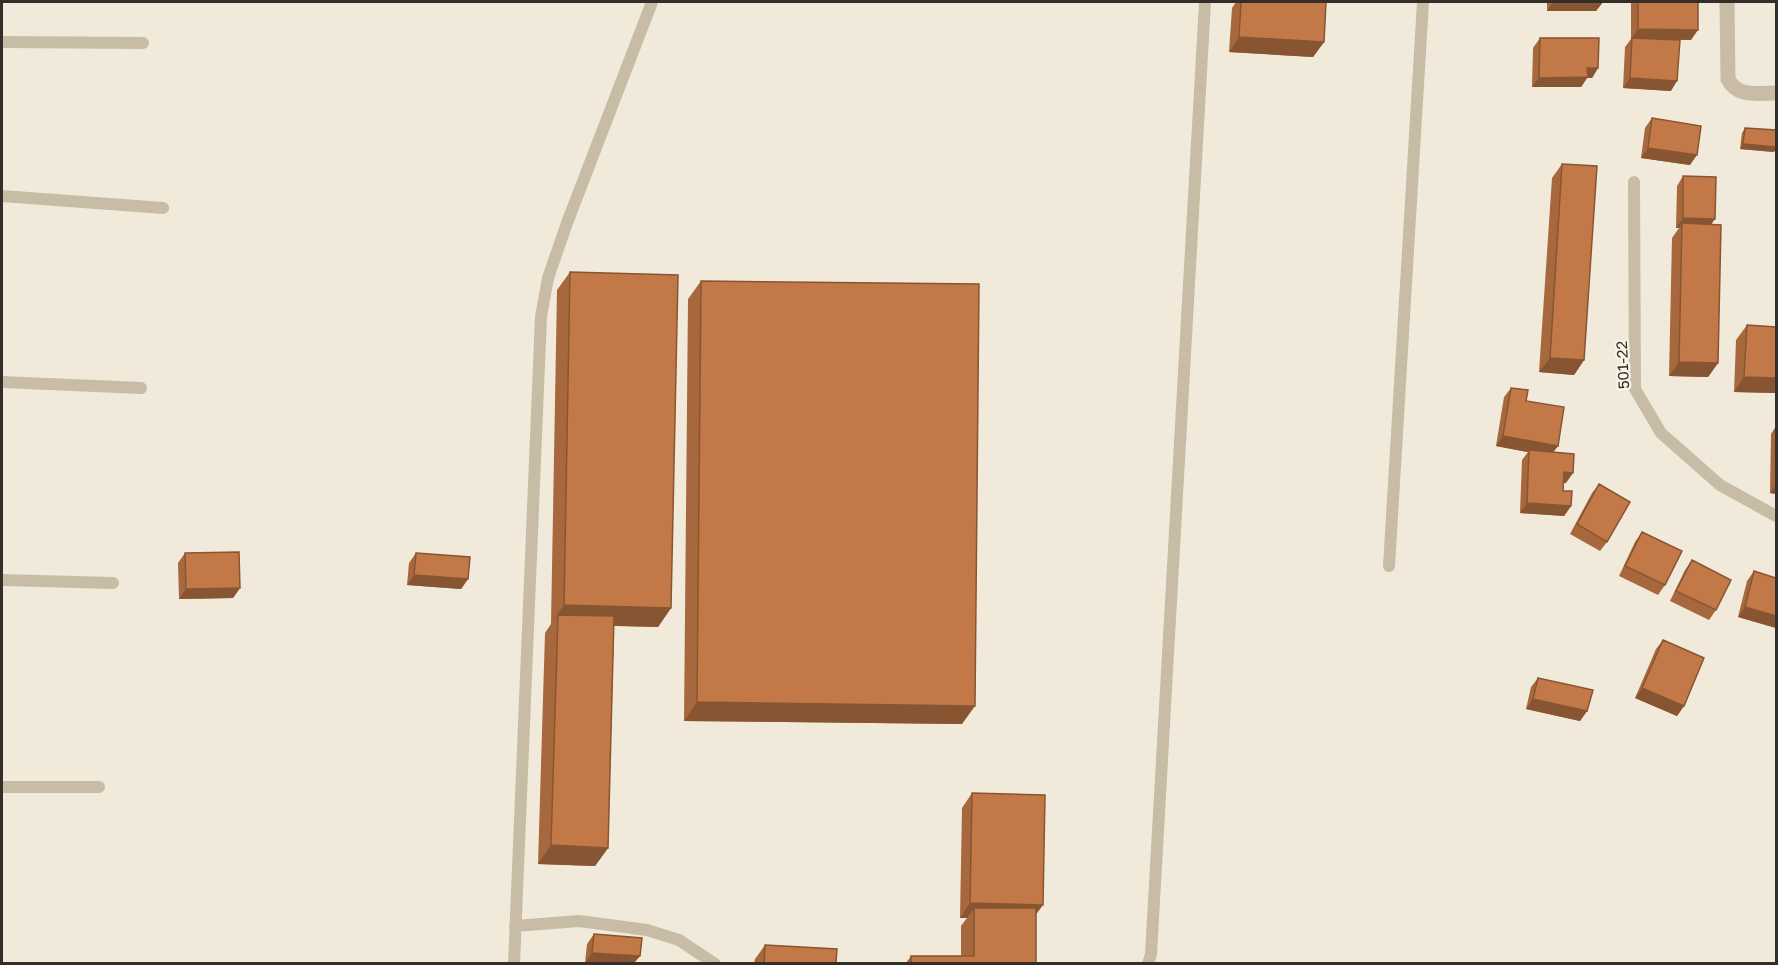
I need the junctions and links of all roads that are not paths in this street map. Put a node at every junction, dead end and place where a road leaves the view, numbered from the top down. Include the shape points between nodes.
1 (652, 2) edge
2 (1205, 2) edge
3 (1423, 2) edge
4 (1727, 2) edge
5 (2, 42) edge
6 (143, 44) dead end
7 (1776, 93) edge
8 (1634, 182) dead end
9 (2, 196) edge
10 (162, 208) dead end
11 (2, 382) edge
12 (141, 388) dead end
13 (1776, 516) edge
14 (1389, 566) dead end
15 (2, 580) edge
16 (113, 583) dead end
17 (2, 787) edge
18 (99, 787) dead end
19 (515, 926) junction
20 (514, 963) edge
21 (715, 963) edge
22 (1148, 963) edge

1 - 19 lane via 567,223 548,278 541,317
2 - 22 lane
3 - 14 lane
4 - 7 street via 1728,79 1732,87 1740,93
5 - 6 lane
8 - 13 lane, 501-22 via 1635,389 1660,432 1720,485
9 - 10 lane
11 - 12 lane
15 - 16 lane
17 - 18 lane
19 - 20 lane
19 - 21 lane via 579,921 647,930 679,940

